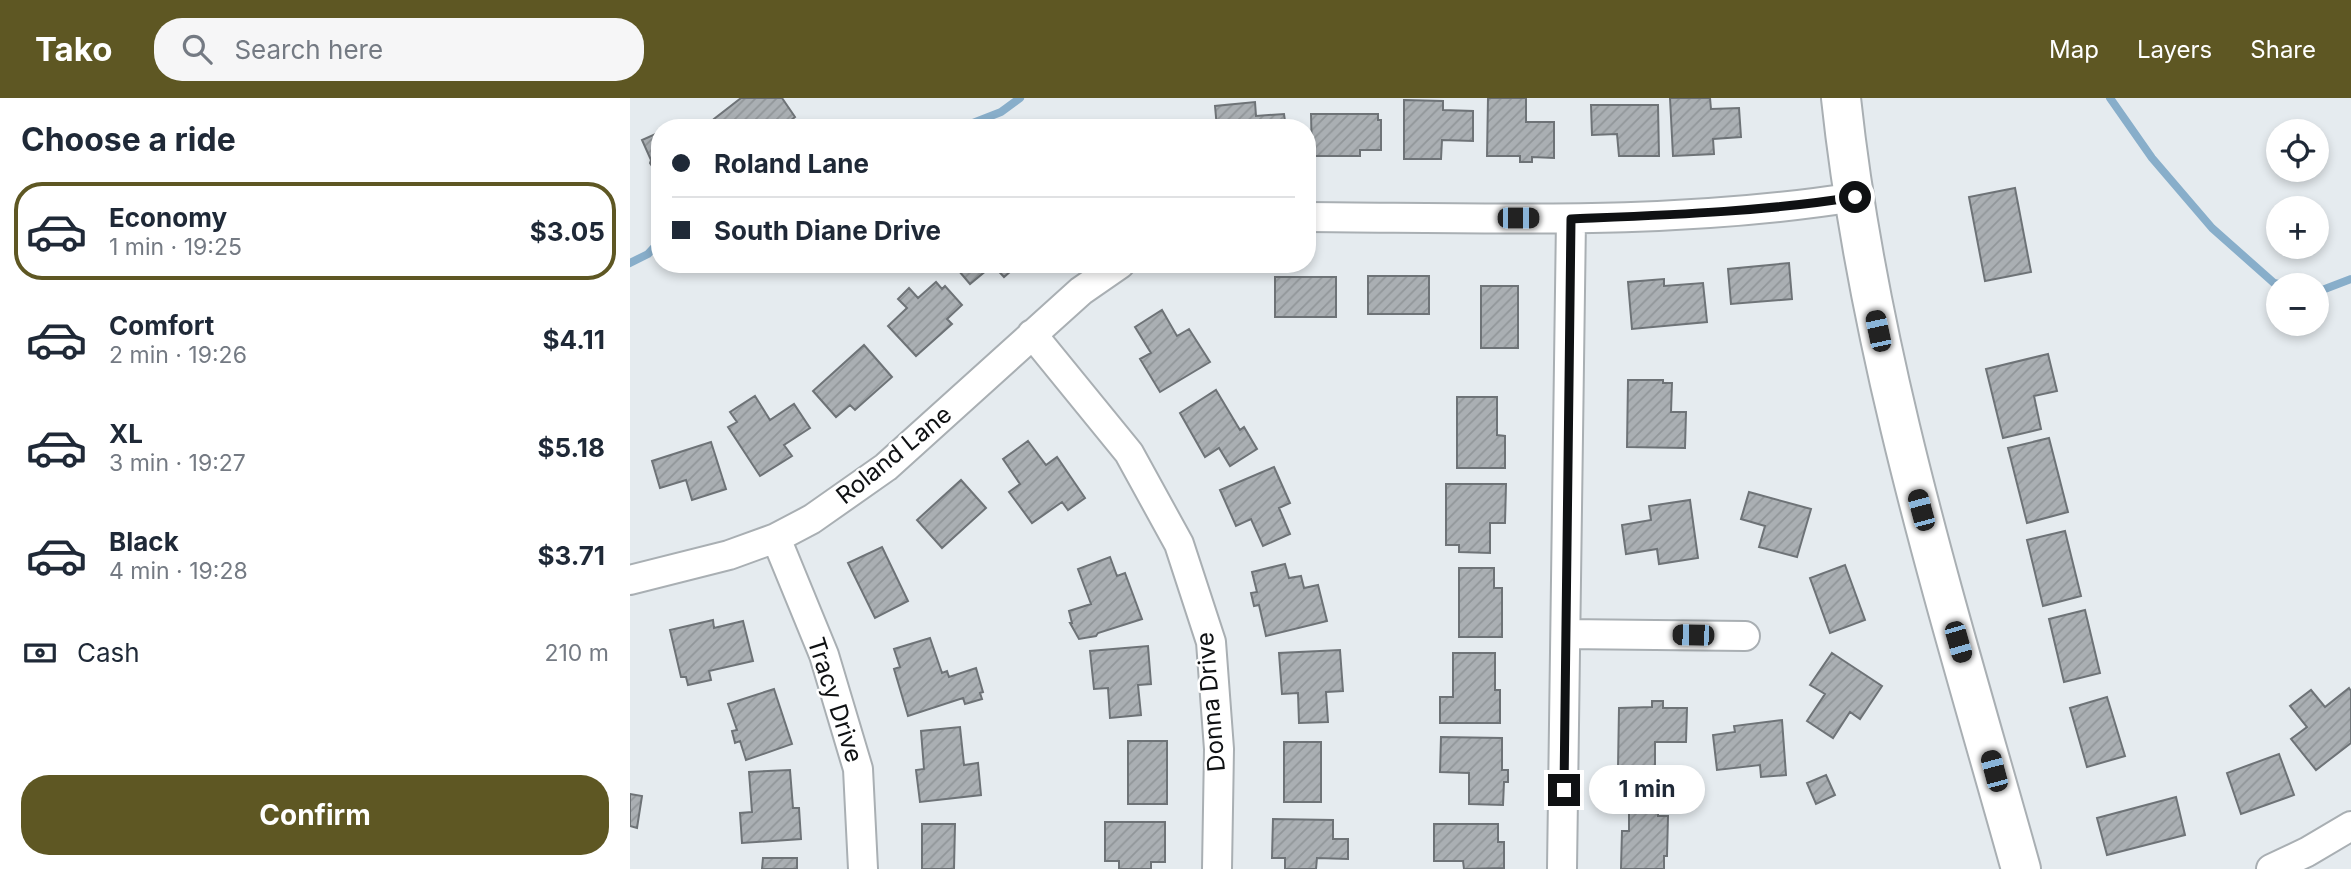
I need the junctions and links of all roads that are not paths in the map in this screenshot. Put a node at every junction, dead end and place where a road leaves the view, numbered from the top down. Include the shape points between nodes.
1 (1841, 98) edge
2 (1855, 197) junction
3 (1316, 217) edge
4 (1571, 219) junction
5 (1108, 273) edge
6 (1032, 334) junction
7 (776, 538) junction
8 (630, 580) edge
9 (1566, 634) junction
10 (1745, 636) dead end
11 (2351, 825) edge
12 (863, 869) edge
13 (1217, 869) edge
14 (1562, 869) edge
15 (2021, 869) edge
16 (2272, 869) edge

1 - 2 main road
2 - 4 street via 1722,212
2 - 15 main road via 1897,419
3 - 4 street
4 - 9 street
5 - 6 street, Roland Lane
6 - 7 street, Roland Lane via 886,467 813,519
6 - 13 street, Donna Drive via 1129,453 1179,544 1211,642 1219,749
7 - 8 street, Roland Lane
7 - 12 street, Tracy Drive via 824,655 858,769
9 - 10 street
9 - 14 street
11 - 16 street

